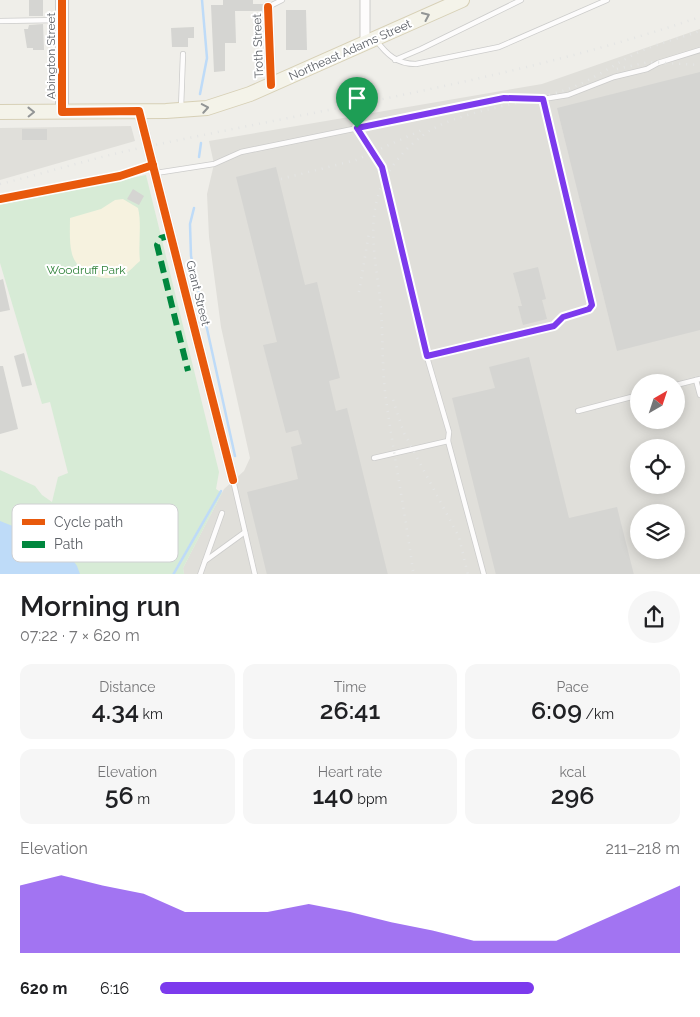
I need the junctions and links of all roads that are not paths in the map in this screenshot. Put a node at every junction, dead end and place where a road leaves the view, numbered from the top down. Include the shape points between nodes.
1 (62, 0) edge
2 (282, 0) edge
3 (365, 0) edge
4 (462, 0) edge
5 (521, 0) edge
6 (607, 0) edge
7 (268, 6) joint
8 (0, 20) edge
9 (62, 20) junction
10 (370, 41) junction
11 (700, 50) edge
12 (183, 54) dead end
13 (395, 60) junction
14 (271, 85) junction
15 (543, 99) junction
16 (180, 110) junction
17 (139, 111) junction
18 (0, 112) edge
19 (62, 112) junction
20 (357, 128) junction
21 (154, 169) junction
22 (0, 200) edge
23 (427, 356) junction
24 (698, 380) edge
25 (685, 383) edge
26 (700, 394) edge
27 (630, 397) edge
28 (578, 411) dead end
29 (448, 441) junction
30 (374, 458) dead end
31 (233, 480) joint
32 (222, 514) dead end
33 (245, 532) junction
34 (205, 561) junction
35 (200, 574) edge
36 (255, 574) edge
37 (484, 574) edge

1 - 9 street, Abington Street
2 - 7 lane
3 - 10 street
10 -> 4 main road, Northeast Adams Street
5 - 13 lane
6 - 13 lane via 499,46 416,64
7 - 14 street, Troth Street
8 - 9 lane
9 - 19 street, Abington Street
10 - 13 lane
10 - 14 main road, Northeast Adams Street
11 - 15 lane via 568,95
12 - 16 lane
16 -> 14 main road, Northeast Adams Street via 207,108
15 - 20 lane via 504,98
15 - 23 lane via 592,305 589,309 563,317 554,326
16 - 17 main road, Northeast Adams Street
17 - 19 main road, Northeast Adams Street
17 - 21 street, Grant Street
18 -> 19 main road, Northeast Adams Street
20 - 21 lane via 241,152 214,164
20 - 23 lane via 382,167
21 - 22 lane
21 - 31 street, Grant Street
23 - 29 lane via 449,432
24 - 25 lane
24 - 26 lane
27 - 28 lane
29 - 30 lane
29 - 37 lane
31 - 33 lane
32 - 34 lane
33 - 34 lane
33 - 36 lane
34 - 35 lane

